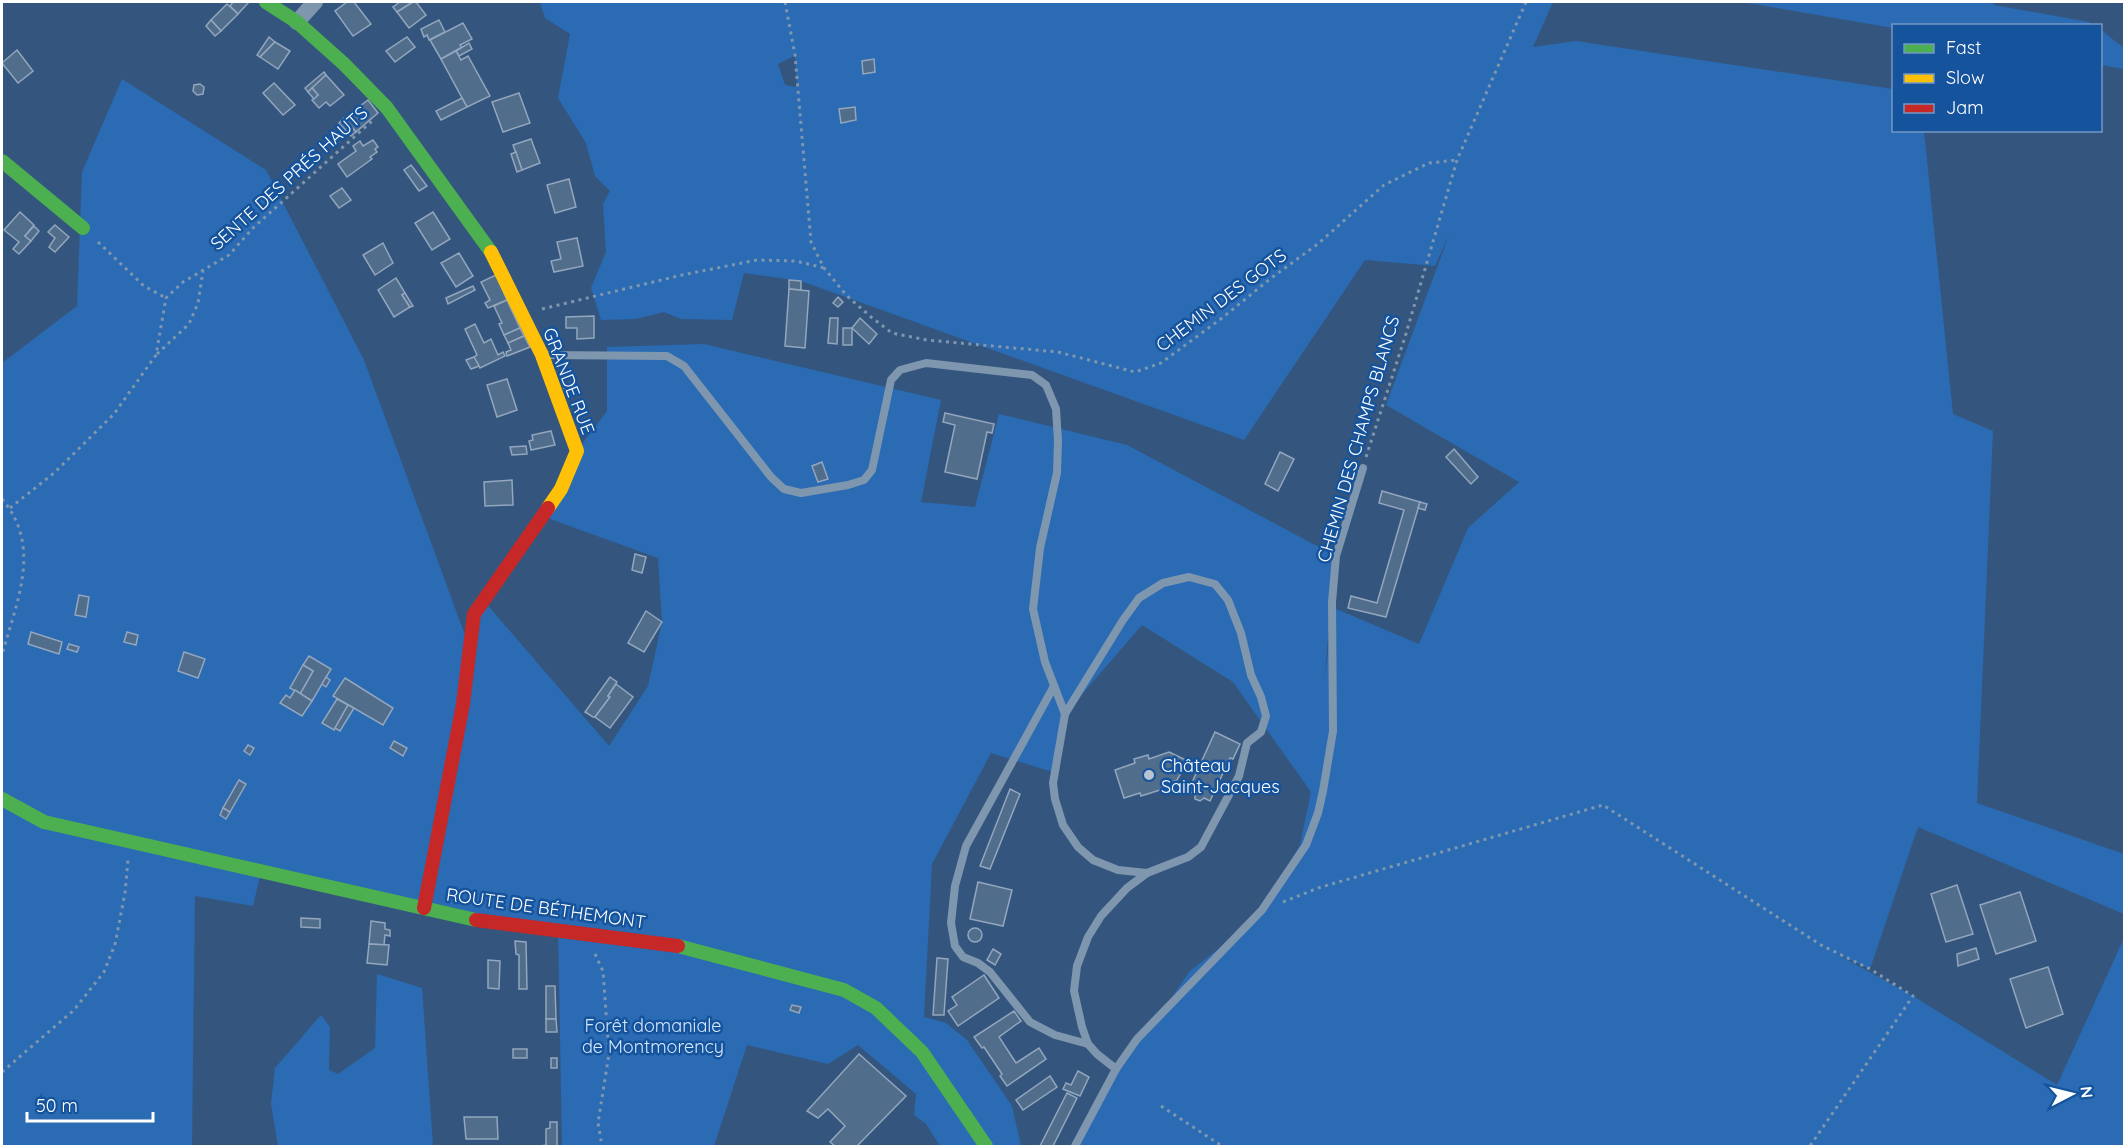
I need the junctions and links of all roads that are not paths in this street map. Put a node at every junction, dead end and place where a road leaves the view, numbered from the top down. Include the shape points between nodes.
1 (266, 2) edge
2 (315, 2) edge
3 (297, 22) junction
4 (2, 161) edge
5 (83, 228) road end
6 (542, 355) junction
7 (1363, 468) road end
8 (1054, 686) junction
9 (1065, 714) junction
10 (2, 799) edge
11 (1147, 873) junction
12 (424, 908) junction
13 (1088, 1044) junction
14 (1116, 1069) junction
15 (986, 1146) edge
16 (1075, 1146) edge

1 - 3 street, GRANDE RUE
2 - 3 street
3 - 6 street, GRANDE RUE via 387,108 493,255
4 - 5 street
6 - 8 lane via 667,356 684,366 771,477 784,489 801,493 864,480 872,470 891,380 900,370 926,363 1032,375 1046,385 1056,409 1057,473 1040,548 1032,609
6 - 12 street, GRANDE RUE via 577,451 561,489 474,614 463,704
7 - 14 lane, CHEMIN DES CHAMPS BLANCS via 1336,556 1332,602 1333,731 1318,813 1306,845 1262,910 1137,1039
8 - 9 lane
8 - 13 lane via 966,846 954,886 951,923 955,946 963,957 990,972 1030,1022 1055,1035
9 - 11 lane via 1053,783 1063,825 1093,860 1118,870
9 - 11 lane via 1139,598 1163,584 1190,577 1215,584 1228,600 1266,716 1261,732 1247,743 1239,776 1201,847 1188,857
10 - 12 street, ROUTE DE BÉTHEMONT via 44,822
11 - 13 lane via 1101,916 1077,966 1074,991
12 - 15 street, ROUTE DE BÉTHEMONT via 480,921 671,944 844,990 876,1008 922,1052
13 - 14 lane
14 - 16 lane, CHEMIN DES CHAMPS BLANCS

